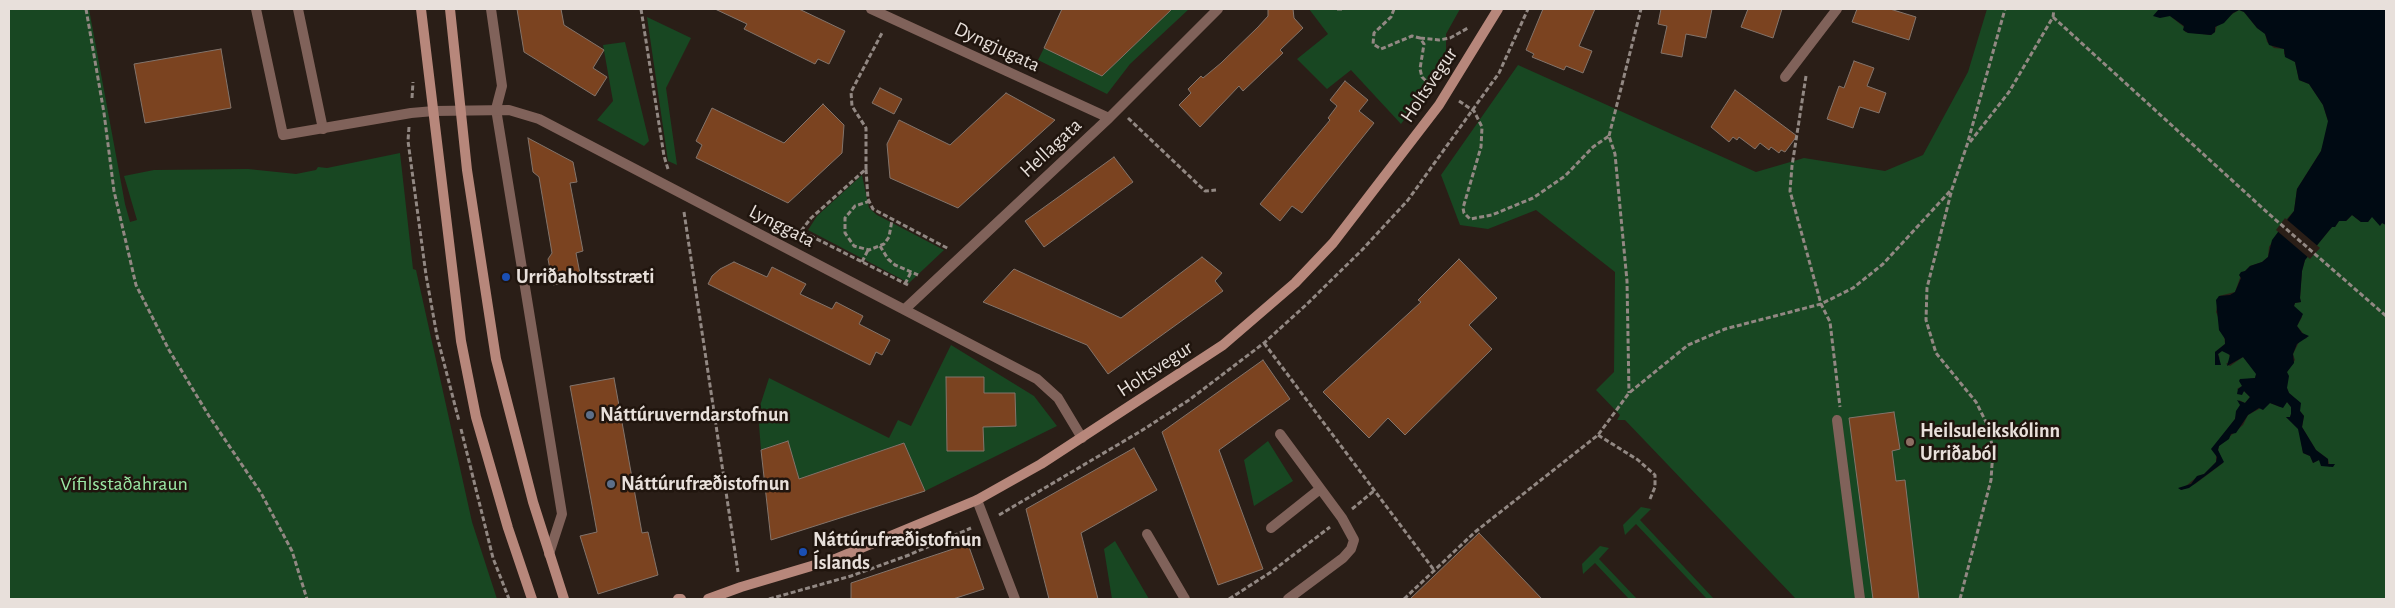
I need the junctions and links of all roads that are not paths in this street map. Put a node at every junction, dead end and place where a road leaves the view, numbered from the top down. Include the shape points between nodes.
1 (256, 9) edge
2 (298, 9) edge
3 (421, 9) edge
4 (450, 9) edge
5 (491, 9) edge
6 (871, 9) edge
7 (1218, 9) edge
8 (1498, 9) edge
9 (1837, 9) edge
10 (1785, 77) dead end
11 (496, 109) junction
12 (461, 110) junction
13 (434, 111) junction
14 (1109, 118) junction
15 (323, 129) junction
16 (904, 309) junction
17 (1837, 420) road end
18 (1280, 434) dead end
19 (1082, 438) junction
20 (1320, 489) junction
21 (977, 500) junction
22 (1272, 528) dead end
23 (1148, 534) dead end
24 (549, 554) junction
25 (532, 599) edge
26 (564, 599) edge
27 (708, 599) edge
28 (1015, 599) edge
29 (1185, 599) edge
30 (1288, 599) edge
31 (1860, 599) edge

1 - 15 street via 283,135
2 - 15 street
3 - 13 street
4 - 12 street
5 - 11 street via 502,86
6 - 14 street, Dyngjugata
7 - 14 street, Hellagata
8 - 19 street, Holtsvegur via 1446,95 1333,243 1295,283 1222,345
9 - 10 street
11 - 12 street, Lynggata
11 - 16 street, Lynggata via 539,119
11 - 24 street via 562,514
12 - 13 street, Lynggata
12 - 24 street via 496,359
13 - 15 street
13 - 25 street via 461,341 476,417
14 - 16 street, Hellagata
16 - 19 street, Lynggata via 1037,379 1058,398
17 - 31 street
18 - 20 street
19 - 21 street, Holtsvegur
20 - 22 street
20 - 30 street via 1354,540 1343,558
21 - 27 street, Holtsvegur via 835,559
21 - 28 street
23 - 29 street
24 - 26 street

